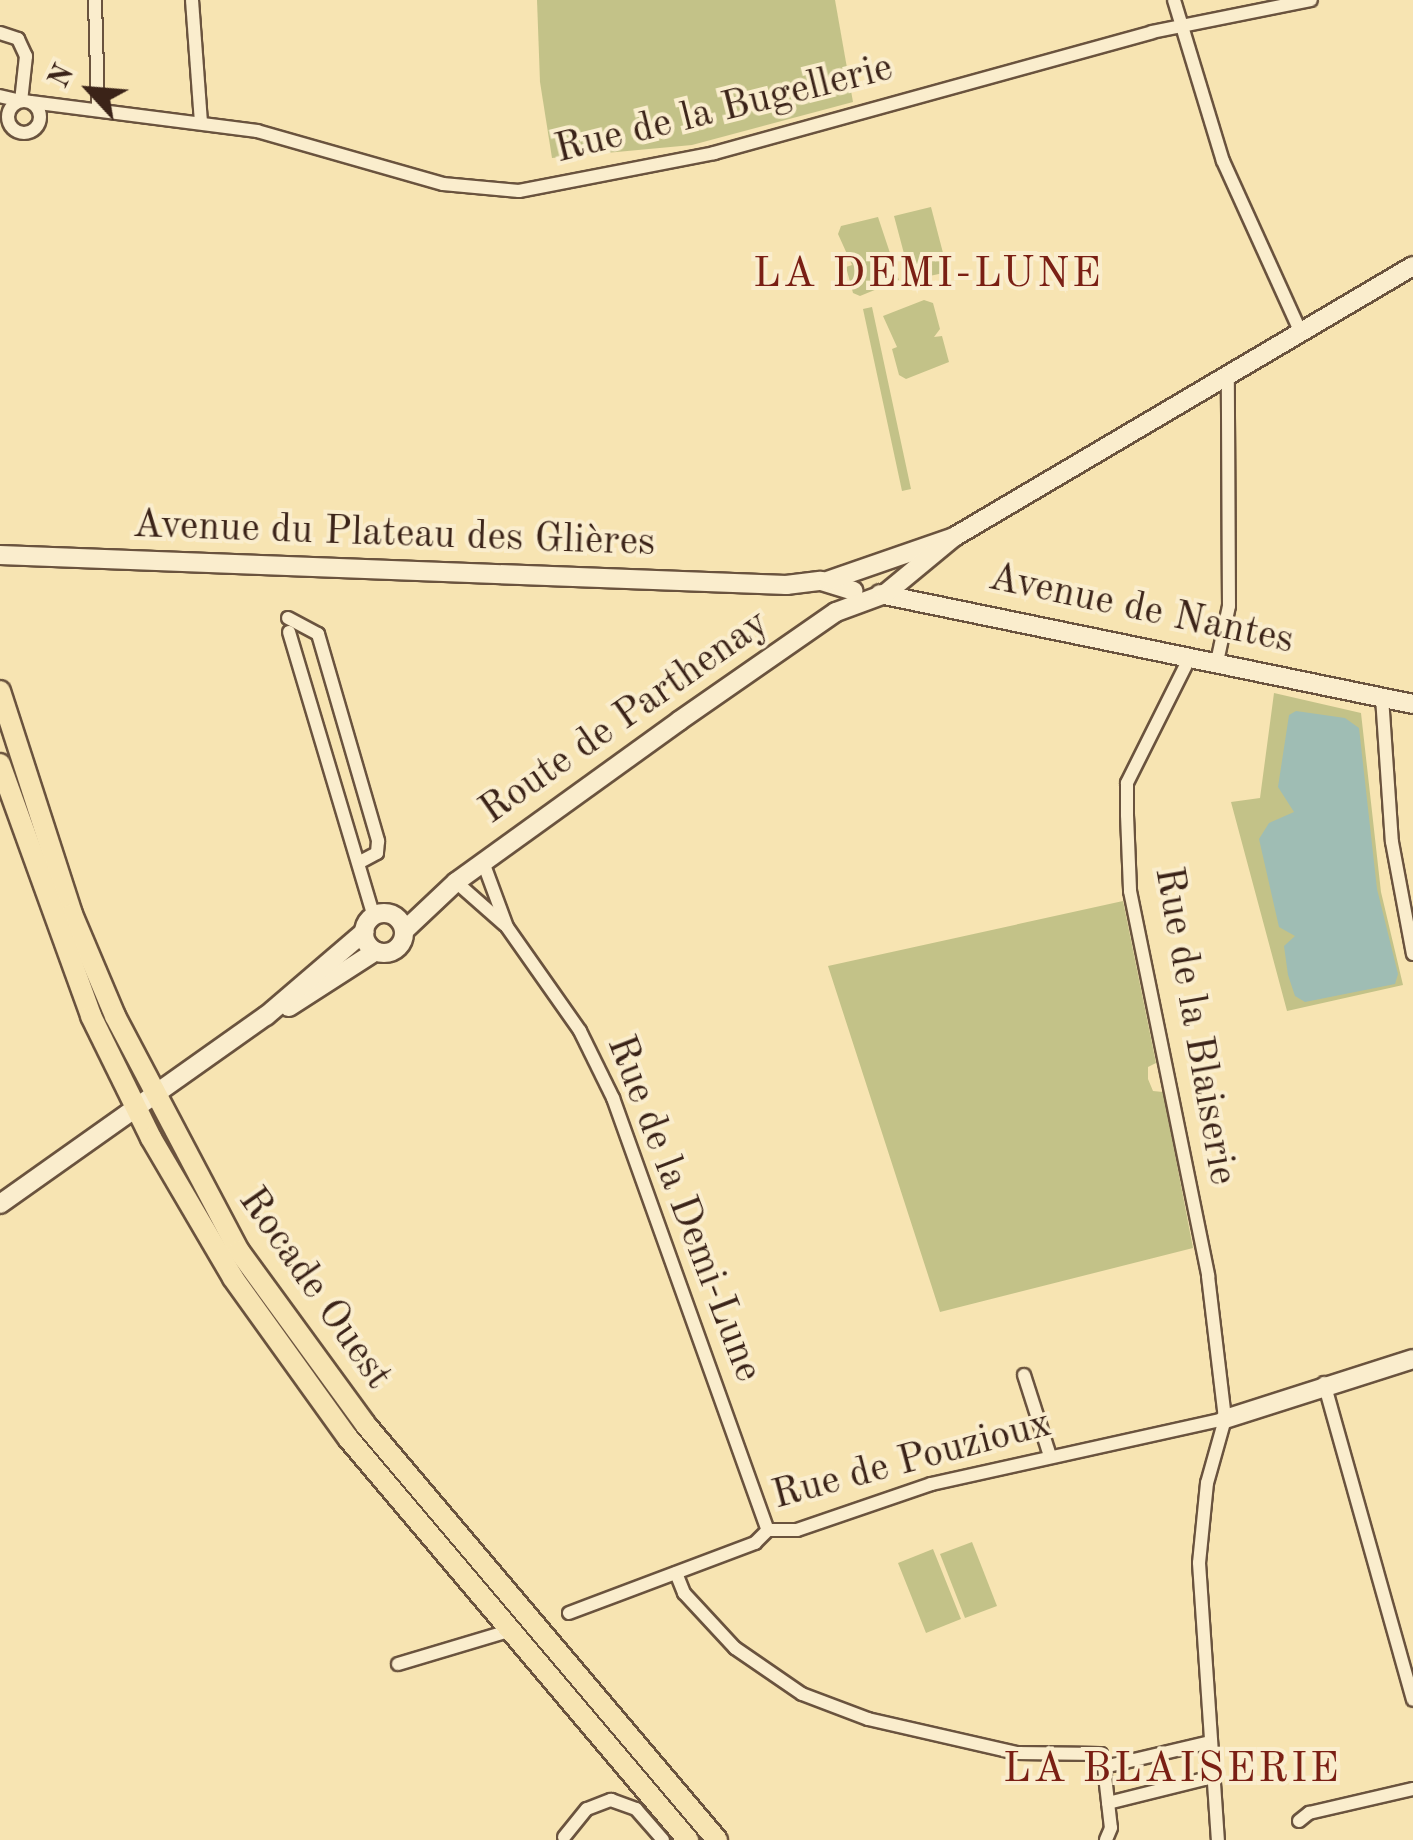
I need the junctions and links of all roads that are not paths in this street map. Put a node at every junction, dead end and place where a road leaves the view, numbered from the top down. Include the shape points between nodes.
1 (95, 0) edge
2 (192, 0) edge
3 (1174, 0) edge
4 (1311, 0) edge
5 (1184, 24) junction
6 (0, 33) edge
7 (12, 102) edge
8 (70, 106) junction
9 (98, 108) junction
10 (40, 120) junction
11 (201, 122) junction
12 (1413, 266) edge
13 (1300, 333) junction
14 (1228, 377) junction
15 (954, 538) junction
16 (0, 555) edge
17 (896, 562) junction
18 (827, 582) junction
19 (786, 585) junction
20 (853, 591) junction
21 (885, 594) junction
22 (836, 612) junction
23 (1190, 656) junction
24 (1218, 662) junction
25 (0, 691) edge
26 (1382, 697) junction
27 (1413, 704) edge
28 (0, 764) edge
29 (360, 862) junction
30 (483, 862) junction
31 (456, 882) junction
32 (377, 921) junction
33 (507, 927) junction
34 (404, 932) junction
35 (376, 951) junction
36 (1413, 954) edge
37 (266, 1016) junction
38 (144, 1103) junction
39 (0, 1204) edge
40 (1413, 1360) edge
41 (1024, 1375) dead end
42 (1324, 1383) junction
43 (1225, 1418) junction
44 (1050, 1456) junction
45 (768, 1530) junction
46 (676, 1572) junction
47 (569, 1612) dead end
48 (512, 1630) junction
49 (398, 1664) dead end
50 (1413, 1700) edge
51 (1211, 1742) junction
52 (1104, 1767) junction
53 (1212, 1776) junction
54 (1413, 1789) edge
55 (1108, 1802) junction
56 (1300, 1821) dead end
57 (564, 1837) dead end
58 (663, 1840) edge
59 (688, 1840) edge
60 (716, 1840) edge
61 (1106, 1840) edge
62 (1218, 1840) edge

1 - 9 street
2 - 11 street
3 - 5 street
4 - 5 street, Rue de la Bugellerie
5 - 11 street, Rue de la Bugellerie via 714,153 518,191 443,184
5 - 13 street via 1223,161
6 - 7 street via 25,48
7 - 8 street, Rue de la Bugellerie
7 - 10 street
7 - 10 street via 10,123 20,133 31,132
8 - 9 street, Rue de la Bugellerie
8 - 10 street
9 - 11 street, Rue de la Bugellerie
12 - 13 main road
13 - 14 main road
14 - 15 main road
14 - 24 street via 1229,606
15 - 17 main road
15 - 21 main road
16 - 19 main road, Avenue du Plateau des Glières
17 - 18 main road
17 - 20 main road, Route de Parthenay
18 - 19 main road, Avenue du Plateau des Glières
18 - 20 main road, Avenue du Plateau des Glières
19 - 20 main road, Avenue du Plateau des Glières via 816,593
20 - 21 main road, Avenue de Nantes
20 - 22 main road, Route de Parthenay
21 - 22 main road, Route de Parthenay
21 - 23 main road, Avenue de Nantes
22 - 30 main road, Route de Parthenay
23 - 24 main road, Avenue de Nantes
23 - 43 street, Rue de la Blaiserie via 1127,783 1130,891 1208,1276
24 - 26 main road, Avenue de Nantes
25 - 38 main road, Rocade Ouest via 72,914
26 - 27 main road, Avenue de Nantes
26 - 36 street via 1392,842
28 - 38 main road via 64,955
29 - 29 street via 289,625 318,634 378,841 377,853
29 - 32 street
30 - 31 main road, Route de Parthenay
30 - 33 street, Rue de la Demi-Lune
31 - 32 main road, Route de Parthenay
31 - 33 street, Rue de la Demi-Lune
31 - 34 main road, Route de Parthenay
32 - 34 main road
32 - 35 main road
32 - 37 main road, Route de Parthenay
33 - 45 street, Rue de la Demi-Lune via 580,1031 613,1098
34 - 35 main road, Route de Parthenay via 394,950
35 - 37 main road, Route de Parthenay
37 - 38 main road, Route de Parthenay
38 - 39 main road, Route de Parthenay
38 - 48 main road, Rocade Ouest via 289,1361
38 - 60 main road, Rocade Ouest via 314,1360
40 - 42 main road
41 - 44 street
42 - 43 main road
42 - 50 street
43 - 44 street, Rue de Pouzioux
43 - 51 street via 1206,1483 1199,1549
44 - 45 street, Rue de Pouzioux via 931,1484 797,1530
45 - 46 street, Rue de Pouzioux via 754,1543
46 - 47 street, Rue de Pouzioux
46 - 52 street via 684,1592 736,1648 802,1694 868,1719 1016,1753 1101,1754
48 - 49 street
48 - 59 main road, Rocade Ouest
51 - 52 street
51 - 53 street
52 - 55 street
53 - 55 street
53 - 62 street
54 - 56 street via 1309,1813
55 - 61 street
57 - 58 street via 587,1809 611,1800 636,1809

